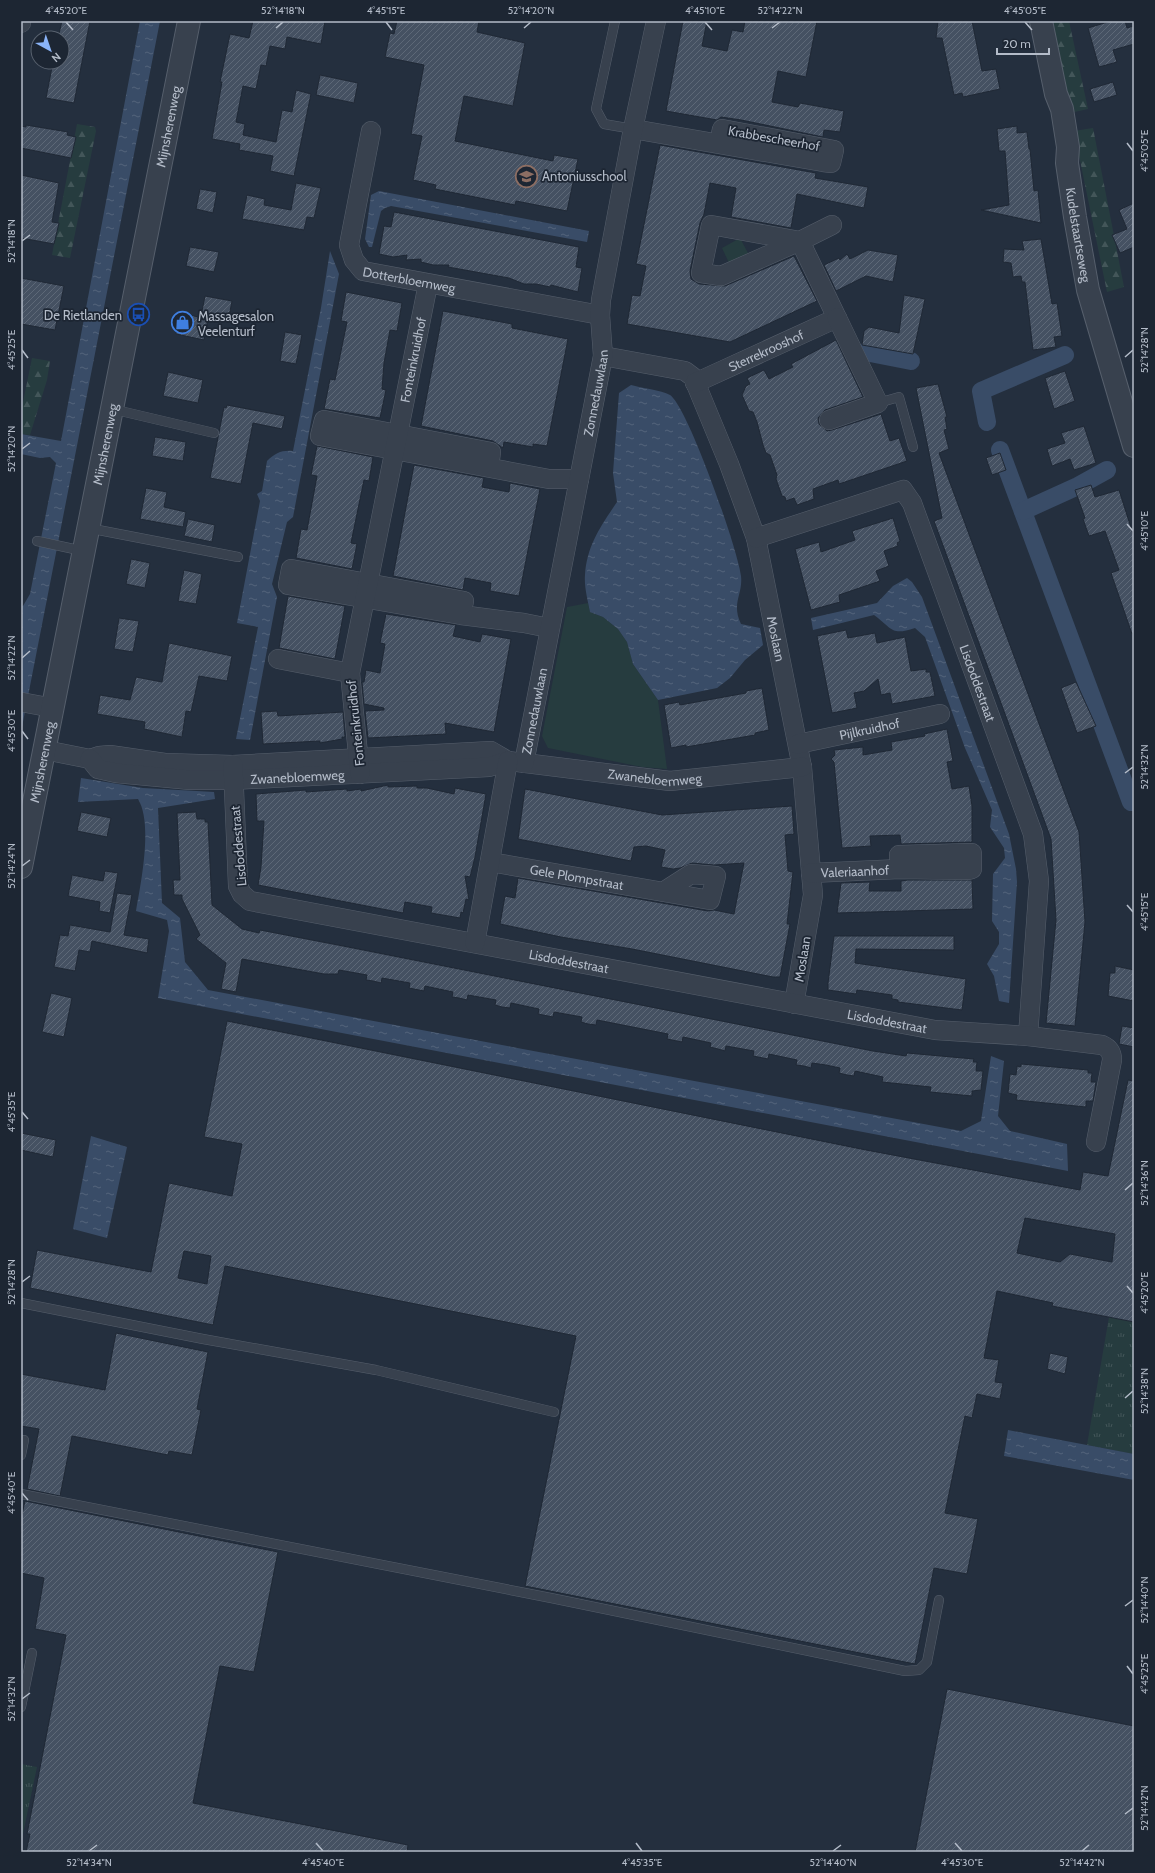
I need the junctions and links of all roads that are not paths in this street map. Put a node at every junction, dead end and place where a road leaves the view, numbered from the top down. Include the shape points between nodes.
1 (189, 21) edge
2 (615, 21) edge
3 (656, 21) edge
4 (1041, 21) edge
5 (633, 129) junction
6 (371, 131) dead end
7 (719, 144) junction
8 (832, 225) dead end
9 (800, 241) junction
10 (428, 284) junction
11 (600, 315) junction
12 (837, 318) junction
13 (603, 356) junction
14 (695, 383) junction
15 (878, 403) junction
16 (112, 409) junction
17 (829, 420) dead end
18 (214, 433) dead end
19 (396, 442) junction
20 (1134, 446) edge
21 (912, 447) dead end
22 (579, 479) junction
23 (88, 528) junction
24 (756, 538) junction
25 (36, 541) dead end
26 (74, 549) junction
27 (238, 557) dead end
28 (366, 590) junction
29 (549, 628) junction
30 (278, 659) dead end
31 (350, 673) junction
32 (37, 705) edge
33 (940, 714) dead end
34 (798, 744) junction
35 (45, 750) junction
36 (516, 762) junction
37 (359, 766) junction
38 (802, 767) junction
39 (233, 773) junction
40 (490, 862) junction
41 (21, 868) edge
42 (900, 869) dead end
43 (811, 873) junction
44 (663, 892) dead end
45 (475, 943) junction
46 (794, 1004) junction
47 (1028, 1036) junction
48 (1096, 1142) dead end
49 (21, 1302) edge
50 (554, 1412) dead end
51 (24, 1440) dead end
52 (21, 1455) edge
53 (21, 1494) edge
54 (939, 1600) dead end
55 (32, 1653) dead end
56 (21, 1707) edge

1 - 16 street, Mijnsherenweg
2 - 5 lane via 596,109 604,124
3 - 5 street, Zonnedauwlaan
4 - 20 street, Kudelstaartseweg via 1056,94 1062,109 1068,147 1067,164 1088,290
5 - 7 street, Krabbescheerhof
5 - 11 street, Zonnedauwlaan
6 - 10 street, Dotterbloemweg via 349,245 354,260 363,271
7 - 7 street, Krabbescheerhof via 722,128 834,150 831,163
8 - 9 street
9 - 9 street via 721,276 701,273 711,225
9 - 12 street
10 - 11 street, Dotterbloemweg
10 - 19 street, Fonteinkruidhof
11 - 13 street, Zonnedauwlaan
12 - 14 street, Sterrekrooshof
12 - 15 street
13 - 14 street, Moslaan via 684,371 693,377
13 - 22 street, Zonnedauwlaan
14 - 24 street, Moslaan
15 - 17 street
15 - 21 lane via 899,397
16 - 18 lane
16 - 23 street, Mijnsherenweg
19 - 22 street via 489,467 549,479
19 - 28 street, Fonteinkruidhof
22 - 29 street, Zonnedauwlaan
23 - 26 street, Mijnsherenweg
23 - 27 lane
24 - 34 street, Moslaan
24 - 47 street, Lisdoddestraat via 903,490 912,503 1032,834 1039,880
25 - 26 lane
26 - 32 street, Mijnsherenweg
28 - 29 street via 461,615
28 - 31 street, Fonteinkruidhof
29 - 36 street, Zonnedauwlaan
30 - 31 street, Fonteinkruidhof
31 - 37 street, Fonteinkruidhof
32 - 35 street, Mijnsherenweg
33 - 34 street, Pijlkruidhof
34 - 38 street, Moslaan
35 - 39 street, Zwanebloemweg via 90,760 110,755
35 - 41 street, Mijnsherenweg
36 - 37 street, Zwanebloemweg via 491,751
36 - 38 street, Zwanebloemweg via 670,781
36 - 40 street, Zonnedauwlaan
37 - 39 street, Zwanebloemweg
38 - 43 street, Moslaan
39 - 45 street, Lisdoddestraat via 238,886 250,901
40 - 44 street, Gele Plompstraat
40 - 45 street, Zonnedauwlaan
42 - 43 street, Valeriaanhof
43 - 46 street, Moslaan via 813,894
45 - 46 street, Lisdoddestraat
46 - 47 street, Lisdoddestraat via 935,1030
47 - 48 street, Lisdoddestraat via 1102,1045 1112,1054
49 - 50 lane via 203,1339 376,1370
51 - 52 lane
53 - 54 lane via 551,1598 905,1671 919,1670 927,1662
55 - 56 lane

